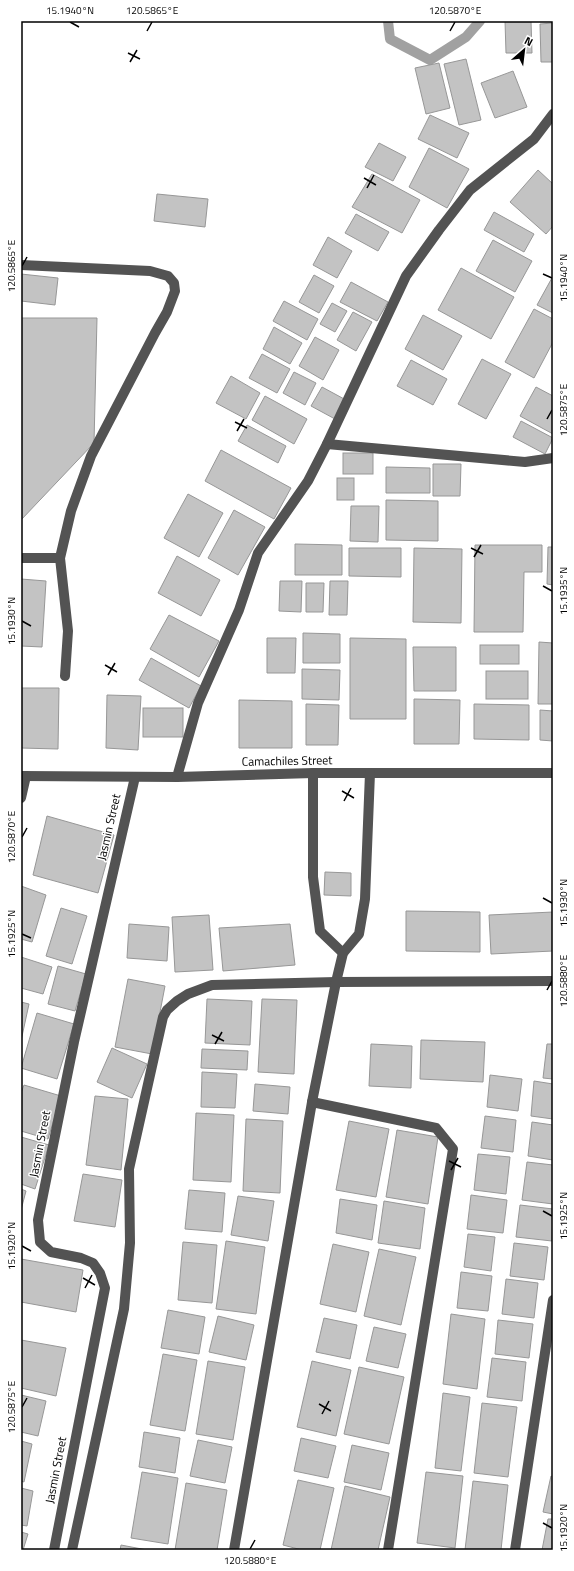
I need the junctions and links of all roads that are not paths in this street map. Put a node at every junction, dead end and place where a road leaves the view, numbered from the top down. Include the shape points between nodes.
1 (553, 114) edge
2 (21, 265) edge
3 (327, 444) junction
4 (553, 458) edge
5 (21, 558) edge
6 (60, 558) junction
7 (65, 676) dead end
8 (313, 773) junction
9 (370, 773) junction
10 (553, 773) edge
11 (23, 776) edge
12 (134, 777) junction
13 (177, 777) junction
14 (21, 798) edge
15 (343, 953) junction
16 (553, 981) edge
17 (336, 982) junction
18 (312, 1102) junction
19 (553, 1300) edge
20 (54, 1550) edge
21 (72, 1550) edge
22 (234, 1550) edge
23 (388, 1550) edge
24 (515, 1550) edge

1 - 3 street via 534,139 470,190 406,276
2 - 6 street via 150,271 168,276 174,283 175,291 168,312 91,456 71,511
3 - 4 street via 525,462
3 - 13 street via 308,481 258,553 239,610 198,703
5 - 6 street
6 - 7 street via 68,631
8 - 9 street, Camachiles Street
8 - 13 street, Camachiles Street
8 - 15 street via 313,877 320,931
9 - 10 street, Camachiles Street
9 - 15 street via 365,899 359,934
11 - 12 street, Camachiles Street
11 - 14 street
12 - 13 street, Camachiles Street
12 - 20 street, Jasmin Street via 74,1042 38,1220 40,1242 52,1252 92,1263 100,1274 105,1288
15 - 17 street
16 - 17 street
17 - 18 street
17 - 21 street via 212,985 177,1001 163,1017 129,1169 130,1244 124,1309
18 - 22 street
18 - 23 street via 436,1128 453,1149
19 - 24 street

